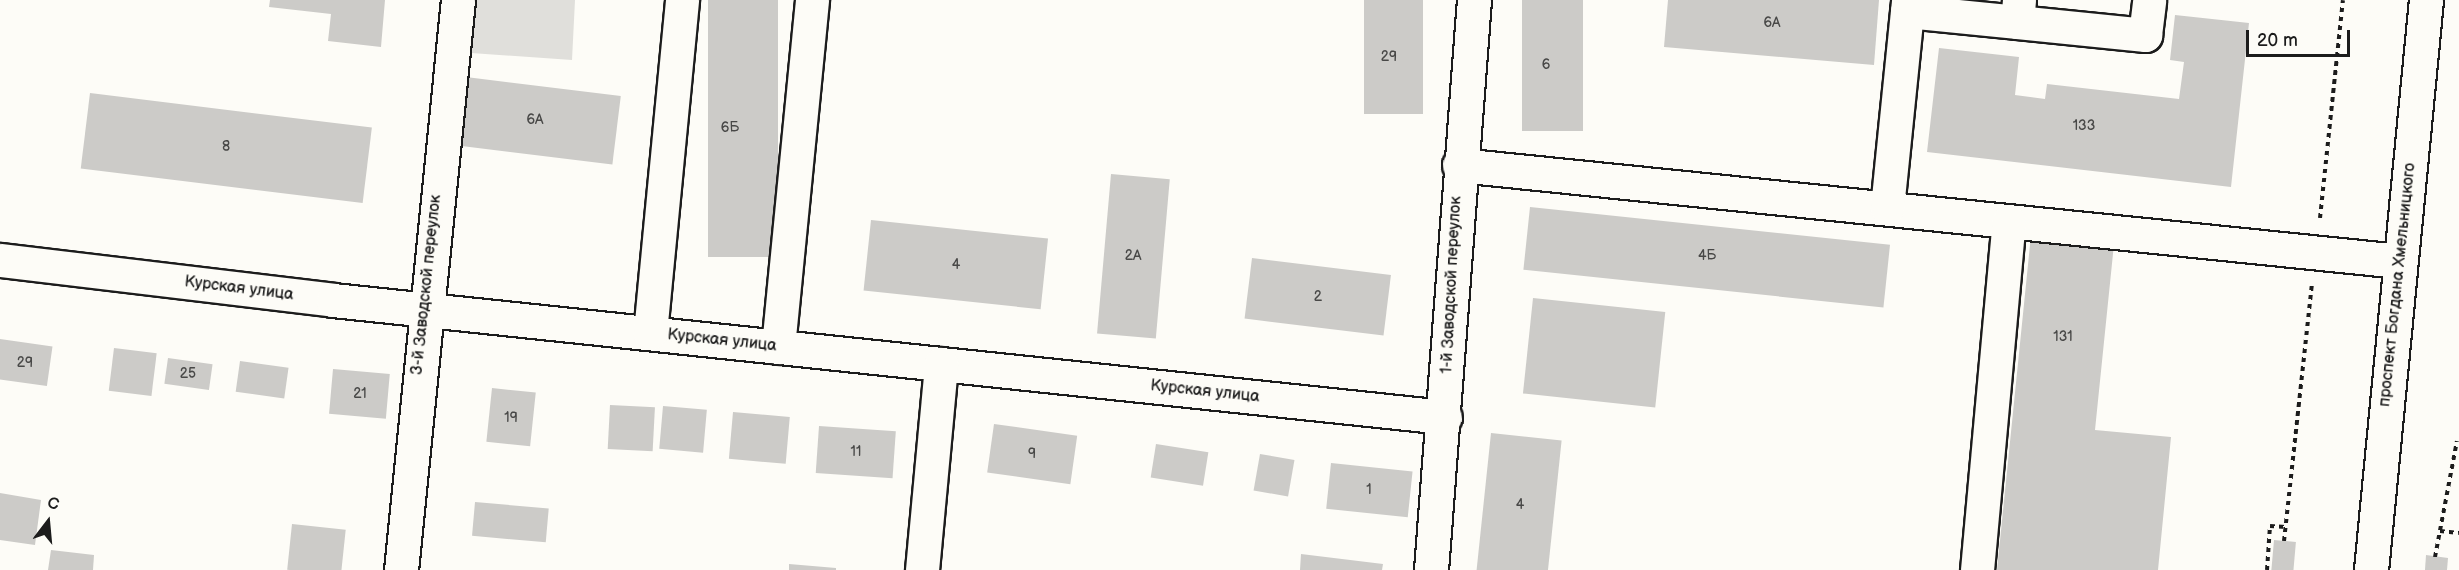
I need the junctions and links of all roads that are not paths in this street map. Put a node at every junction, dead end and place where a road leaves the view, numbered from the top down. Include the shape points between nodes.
1 (458, 0) edge
2 (682, 0) edge
3 (812, 0) edge
4 (1474, 0) edge
5 (2149, 0) edge
6 (2426, 0) edge
7 (1907, 5) edge
8 (2018, 11) edge
9 (1459, 165) junction
10 (1887, 208) junction
11 (2008, 221) junction
12 (0, 260) edge
13 (2400, 261) junction
14 (424, 309) junction
15 (650, 333) junction
16 (778, 347) junction
17 (941, 364) junction
18 (1445, 417) junction
19 (400, 570) edge
20 (922, 570) edge
21 (1431, 570) edge
22 (1977, 570) edge
23 (2371, 570) edge

1 - 14 street, 3-й Заводской переулок
2 - 15 street
3 - 16 street
4 - 9 street, 1-й Заводской переулок
5 - 8 street via 2145,35
6 - 13 street, проспект Богдана Хмельницкого
7 - 8 street
7 - 10 street
9 - 10 street
9 - 18 street, 1-й Заводской переулок
10 - 11 street
11 - 13 street
11 - 22 street
12 - 14 street, Курская улица
13 - 23 street, проспект Богдана Хмельницкого
14 - 15 street, Курская улица
14 - 19 street, 3-й Заводской переулок
15 - 16 street, Курская улица
16 - 17 street, Курская улица
17 - 18 street, Курская улица
17 - 20 street
18 - 21 street, 1-й Заводской переулок

